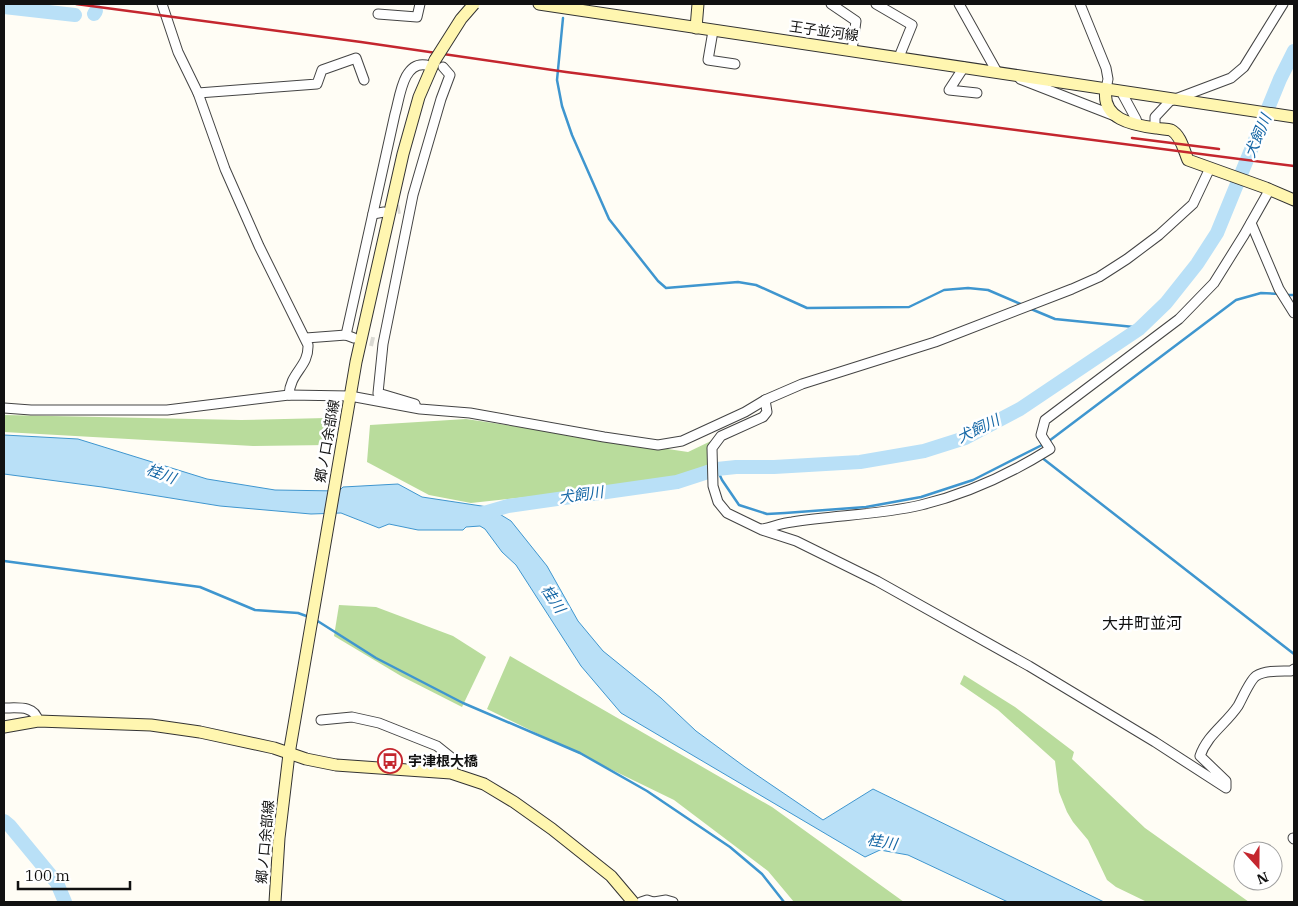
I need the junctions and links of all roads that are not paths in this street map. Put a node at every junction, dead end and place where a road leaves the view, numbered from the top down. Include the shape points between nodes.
1 (162, 4) edge
2 (420, 4) edge
3 (474, 4) edge
4 (539, 4) edge
5 (698, 4) edge
6 (830, 4) edge
7 (876, 4) edge
8 (959, 4) edge
9 (1080, 4) edge
10 (1283, 4) edge
11 (378, 14) dead end
12 (696, 28) junction
13 (713, 30) junction
14 (852, 50) junction
15 (899, 57) junction
16 (435, 64) junction
17 (735, 64) dead end
18 (964, 67) junction
19 (1002, 73) junction
20 (364, 80) dead end
21 (1106, 88) junction
22 (198, 93) junction
23 (977, 93) dead end
24 (1123, 95) dead end
25 (1290, 116) edge
26 (1117, 117) junction
27 (1138, 125) junction
28 (1155, 128) junction
29 (1212, 169) junction
30 (1268, 188) junction
31 (1294, 200) edge
32 (410, 208) junction
33 (400, 209) tunnel mouth
34 (384, 212) tunnel mouth
35 (373, 214) junction
36 (1252, 223) junction
37 (1294, 313) edge
38 (306, 338) junction
39 (289, 395) junction
40 (350, 396) junction
41 (765, 400) junction
42 (4, 408) edge
43 (420, 409) junction
44 (762, 530) junction
45 (1294, 669) edge
46 (4, 708) edge
47 (322, 720) dead end
48 (38, 721) junction
49 (4, 728) edge
50 (289, 754) junction
51 (451, 773) junction
52 (275, 902) edge
53 (633, 902) edge
54 (641, 902) edge
55 (654, 902) edge
56 (674, 902) edge

1 - 22 street via 178,52
2 - 11 street via 417,17
3 - 16 main road, 郷ノ口余部線, bridge via 461,19
4 - 12 main road, 王子並河線
5 - 12 main road
6 - 14 street via 856,21
7 - 15 street via 912,26
8 - 19 street
9 - 21 street via 1106,68
10 - 28 street via 1244,67 1232,78 1170,101 1155,117
12 - 13 main road, 王子並河線
13 - 14 main road, 王子並河線
13 - 17 street via 708,60
14 - 15 main road, 王子並河線
15 - 18 main road, 王子並河線
16 - 32 street via 450,75
16 - 35 street via 419,64 410,69 403,85
16 - 40 main road, 郷ノ口余部線 via 419,97 403,154
18 - 19 main road, 王子並河線
18 - 23 street via 949,90
19 - 21 main road, 王子並河線
19 - 26 street
20 - 22 street via 356,58 322,70 316,84
21 - 25 main road, 王子並河線
21 - 26 main road via 1106,104
22 - 38 street via 225,169 285,300
24 - 27 street
26 - 27 main road
27 - 28 main road
28 - 29 main road via 1171,130 1177,135 1188,160
29 - 30 main road
29 - 41 street via 1193,204 1159,235 1099,277 935,342 802,384
30 - 31 main road
30 - 36 street
32 - 33 street
32 - 43 street via 378,343 378,394 413,402
34 - 35 street
35 - 38 street via 350,336
36 - 37 street via 1279,289
36 - 44 street via 1214,283 1180,319 1045,420 1041,435 1050,449 1022,467 971,490 920,505 790,522
38 - 39 street via 308,352 293,377
39 - 40 street
39 - 42 street via 167,410
40 - 43 street
40 - 50 main road, 郷ノ口余部線
41 - 43 street via 690,438 658,445 470,413
41 - 44 street via 767,412 763,417 721,436 712,448 713,486 718,502 727,513
44 - 45 street via 796,541 878,581 1037,670 1226,788 1226,781 1200,756 1203,745 1235,710 1252,680 1265,673
46 - 48 street via 34,711
47 - 51 street via 352,717 419,738 452,758
48 - 49 main road
48 - 50 main road via 150,725 200,732
50 - 51 main road via 336,765
50 - 52 main road, 郷ノ口余部線 via 278,838
51 - 53 main road via 484,784 514,802 610,876
54 - 55 street
55 - 56 street

